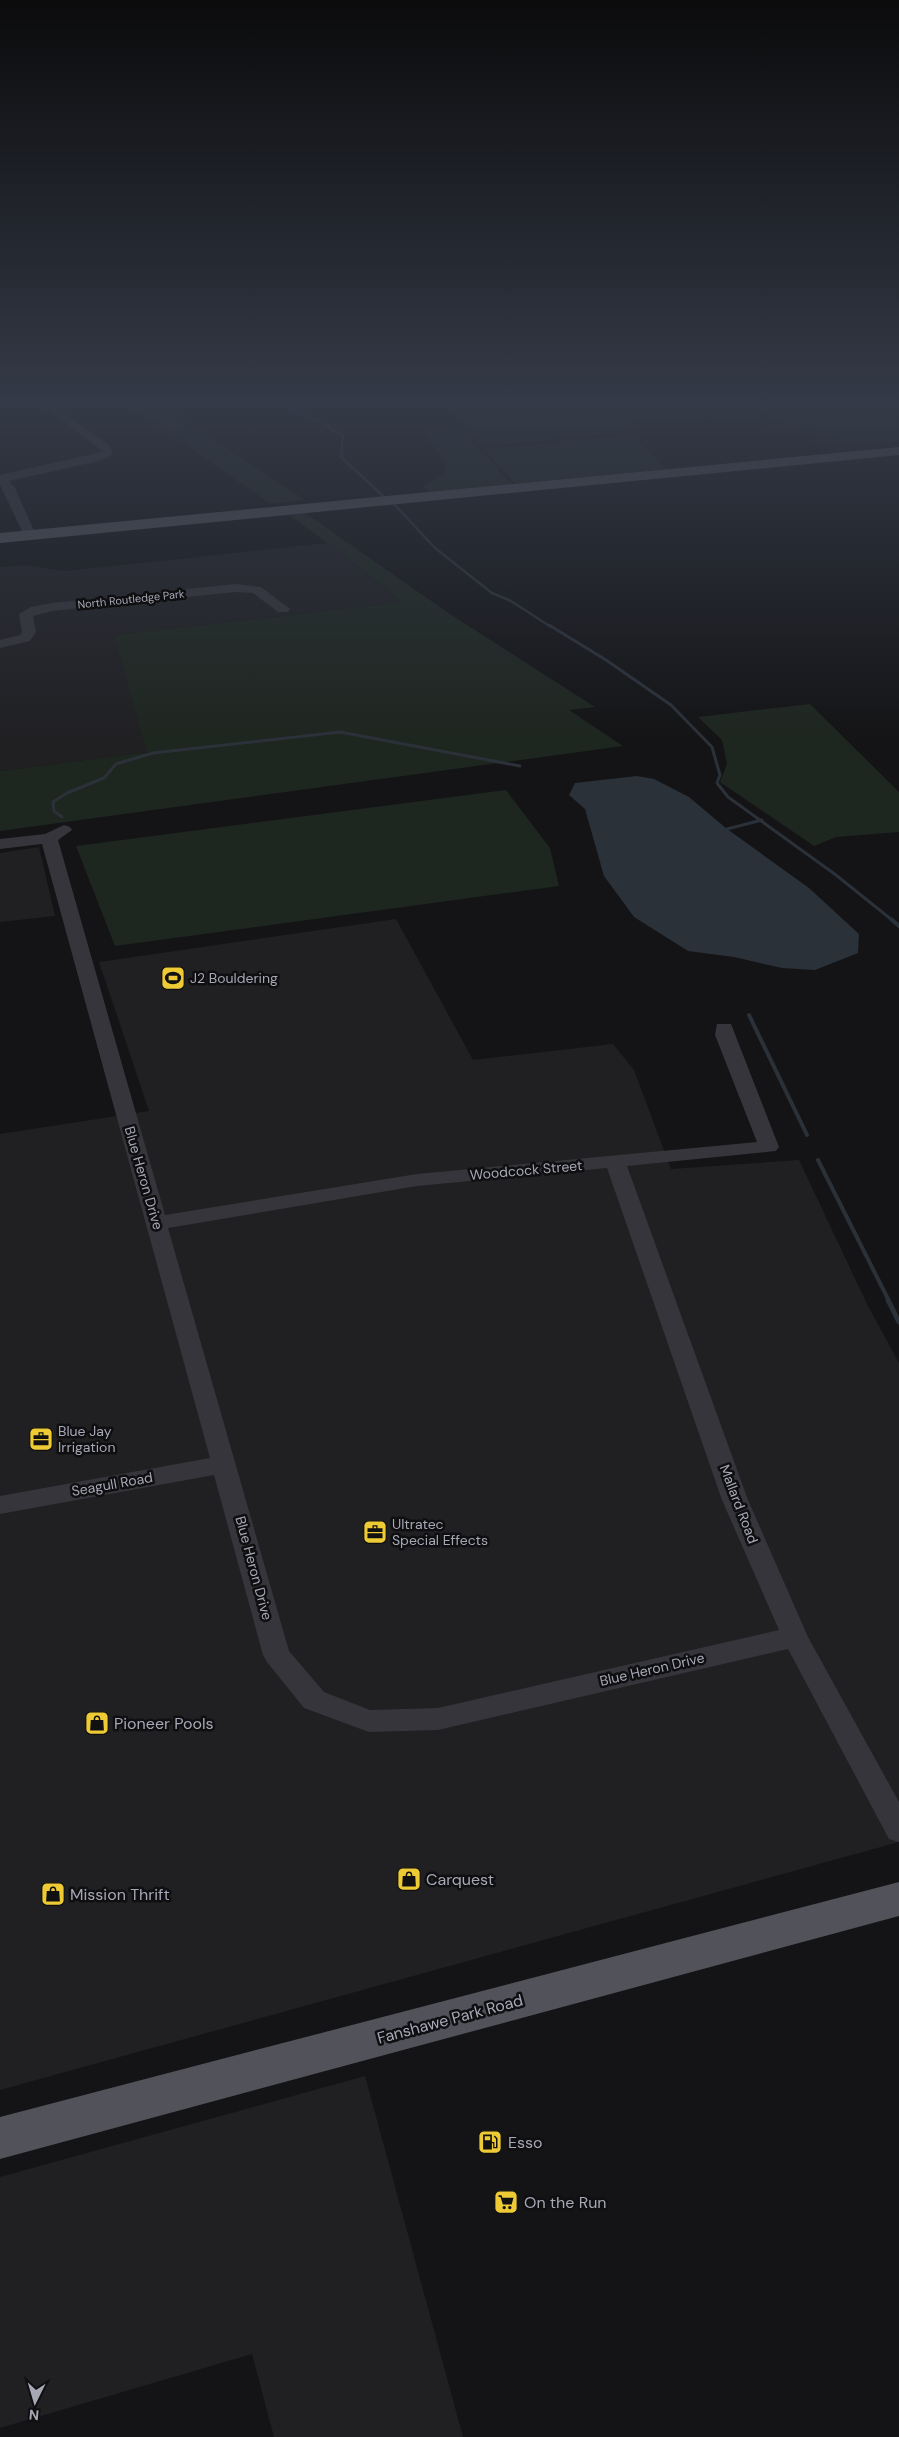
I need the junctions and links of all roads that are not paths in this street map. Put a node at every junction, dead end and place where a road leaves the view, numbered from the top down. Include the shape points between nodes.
1 (20, 514) edge
2 (247, 514) edge
3 (30, 535) junction
4 (0, 538) edge
5 (283, 609) dead end
6 (0, 644) edge
7 (64, 830) dead end
8 (49, 838) junction
9 (0, 844) edge
10 (724, 1028) dead end
11 (615, 1162) junction
12 (157, 1223) junction
13 (225, 1464) junction
14 (0, 1505) edge
15 (795, 1637) junction
16 (899, 1830) edge
17 (899, 1899) edge
18 (0, 2138) edge

1 - 3 street
2 - 3 main road
3 - 4 main road
5 - 6 street, North Routledge Park via 256,590 236,588 52,607 26,614 29,632 25,638
7 - 8 street
8 - 9 street
8 - 12 street, Blue Heron Drive
10 - 11 street, Woodcock Street via 724,1035 770,1147
11 - 12 street, Woodcock Street via 417,1180
11 - 15 street, Mallard Road via 735,1500
12 - 13 street, Blue Heron Drive
13 - 14 street, Seagull Road
13 - 15 street, Blue Heron Drive via 277,1654 314,1700 369,1721 438,1719
15 - 16 street, Mallard Road
17 - 18 main road, Fanshawe Park Road

